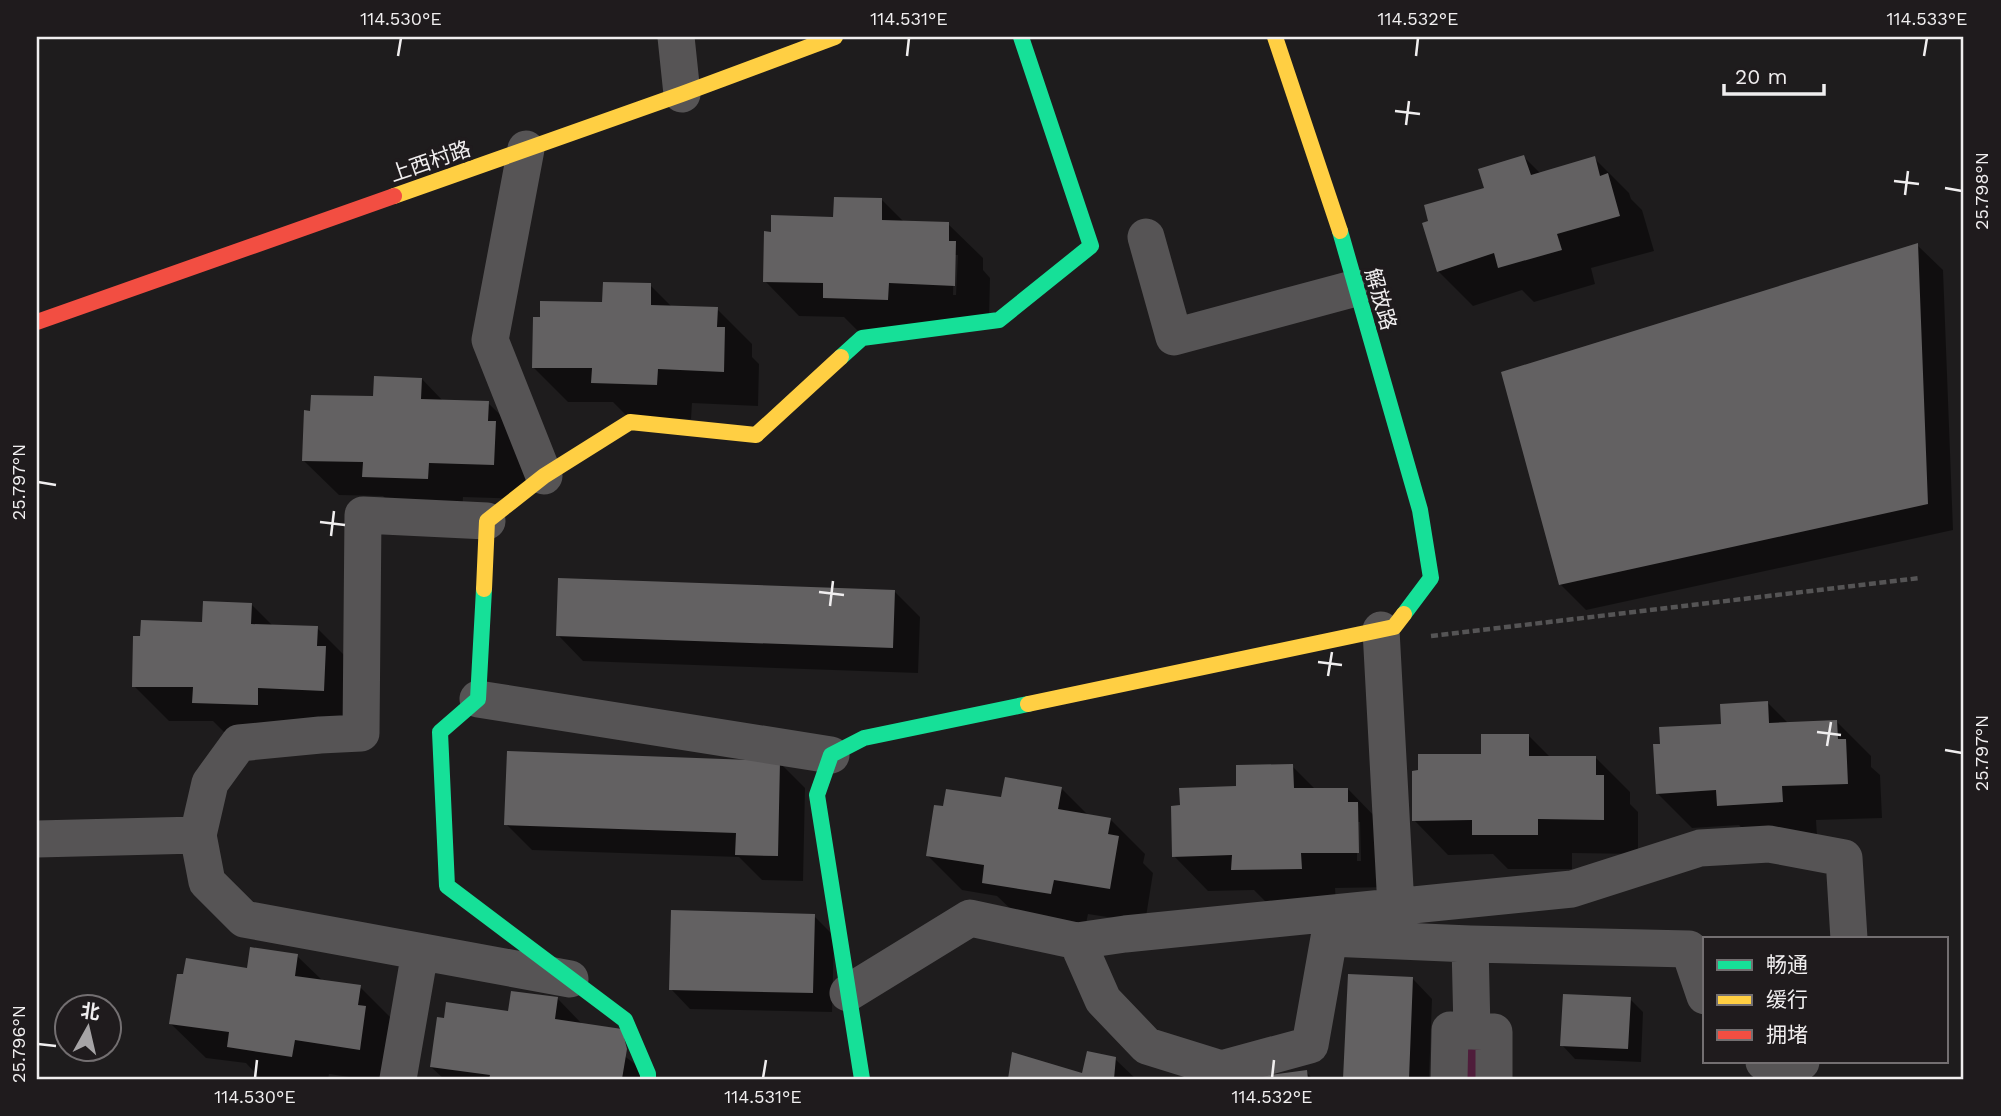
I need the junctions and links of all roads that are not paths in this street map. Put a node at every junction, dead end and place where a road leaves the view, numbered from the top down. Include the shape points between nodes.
1 (676, 37) edge
2 (835, 37) edge
3 (1021, 37) edge
4 (1275, 37) edge
5 (682, 94) junction
6 (526, 149) junction
7 (1146, 237) dead end
8 (1356, 288) junction
9 (37, 321) edge
10 (544, 476) junction
11 (486, 521) junction
12 (1381, 630) junction
13 (478, 699) junction
14 (831, 755) junction
15 (198, 835) junction
16 (37, 839) edge
17 (1396, 907) junction
18 (1849, 937) edge
19 (1077, 941) junction
20 (1470, 944) junction
21 (421, 952) junction
22 (570, 979) junction
23 (1703, 990) edge
24 (848, 993) junction
25 (1472, 1031) junction
26 (1769, 1064) edge
27 (1796, 1064) edge
28 (398, 1079) edge
29 (648, 1079) edge
30 (862, 1079) edge
31 (1449, 1079) edge
32 (1494, 1079) edge

1 - 5 street
2 - 5 street, 上西村路
3 - 10 street via 1091,246 999,320 862,338 756,435 630,422
4 - 8 street, 解放路
5 - 6 street, 上西村路
6 - 9 street, 上西村路
6 - 10 street via 490,340
7 - 8 street via 1174,337
8 - 12 street, 解放路 via 1420,510 1431,578 1394,627
10 - 11 street
11 - 13 street
11 - 15 street via 363,515 361,733 239,743 210,783
12 - 14 street via 864,738
12 - 17 street
13 - 14 street
13 - 22 street via 440,732 447,886
14 - 24 street via 817,795
15 - 16 street
15 - 21 street via 207,882 244,919
17 - 18 street via 1572,889 1700,848 1769,844 1844,858
17 - 19 street
19 - 20 street via 1103,1000 1147,1046 1221,1069 1310,1045 1329,938
19 - 24 street via 970,918
20 - 23 street via 1689,949
20 - 25 street
21 - 22 street
21 - 28 street
22 - 29 street via 625,1020
24 - 30 street
25 - 31 street via 1450,1030
25 - 32 street via 1494,1032
26 - 27 street via 1783,1070

